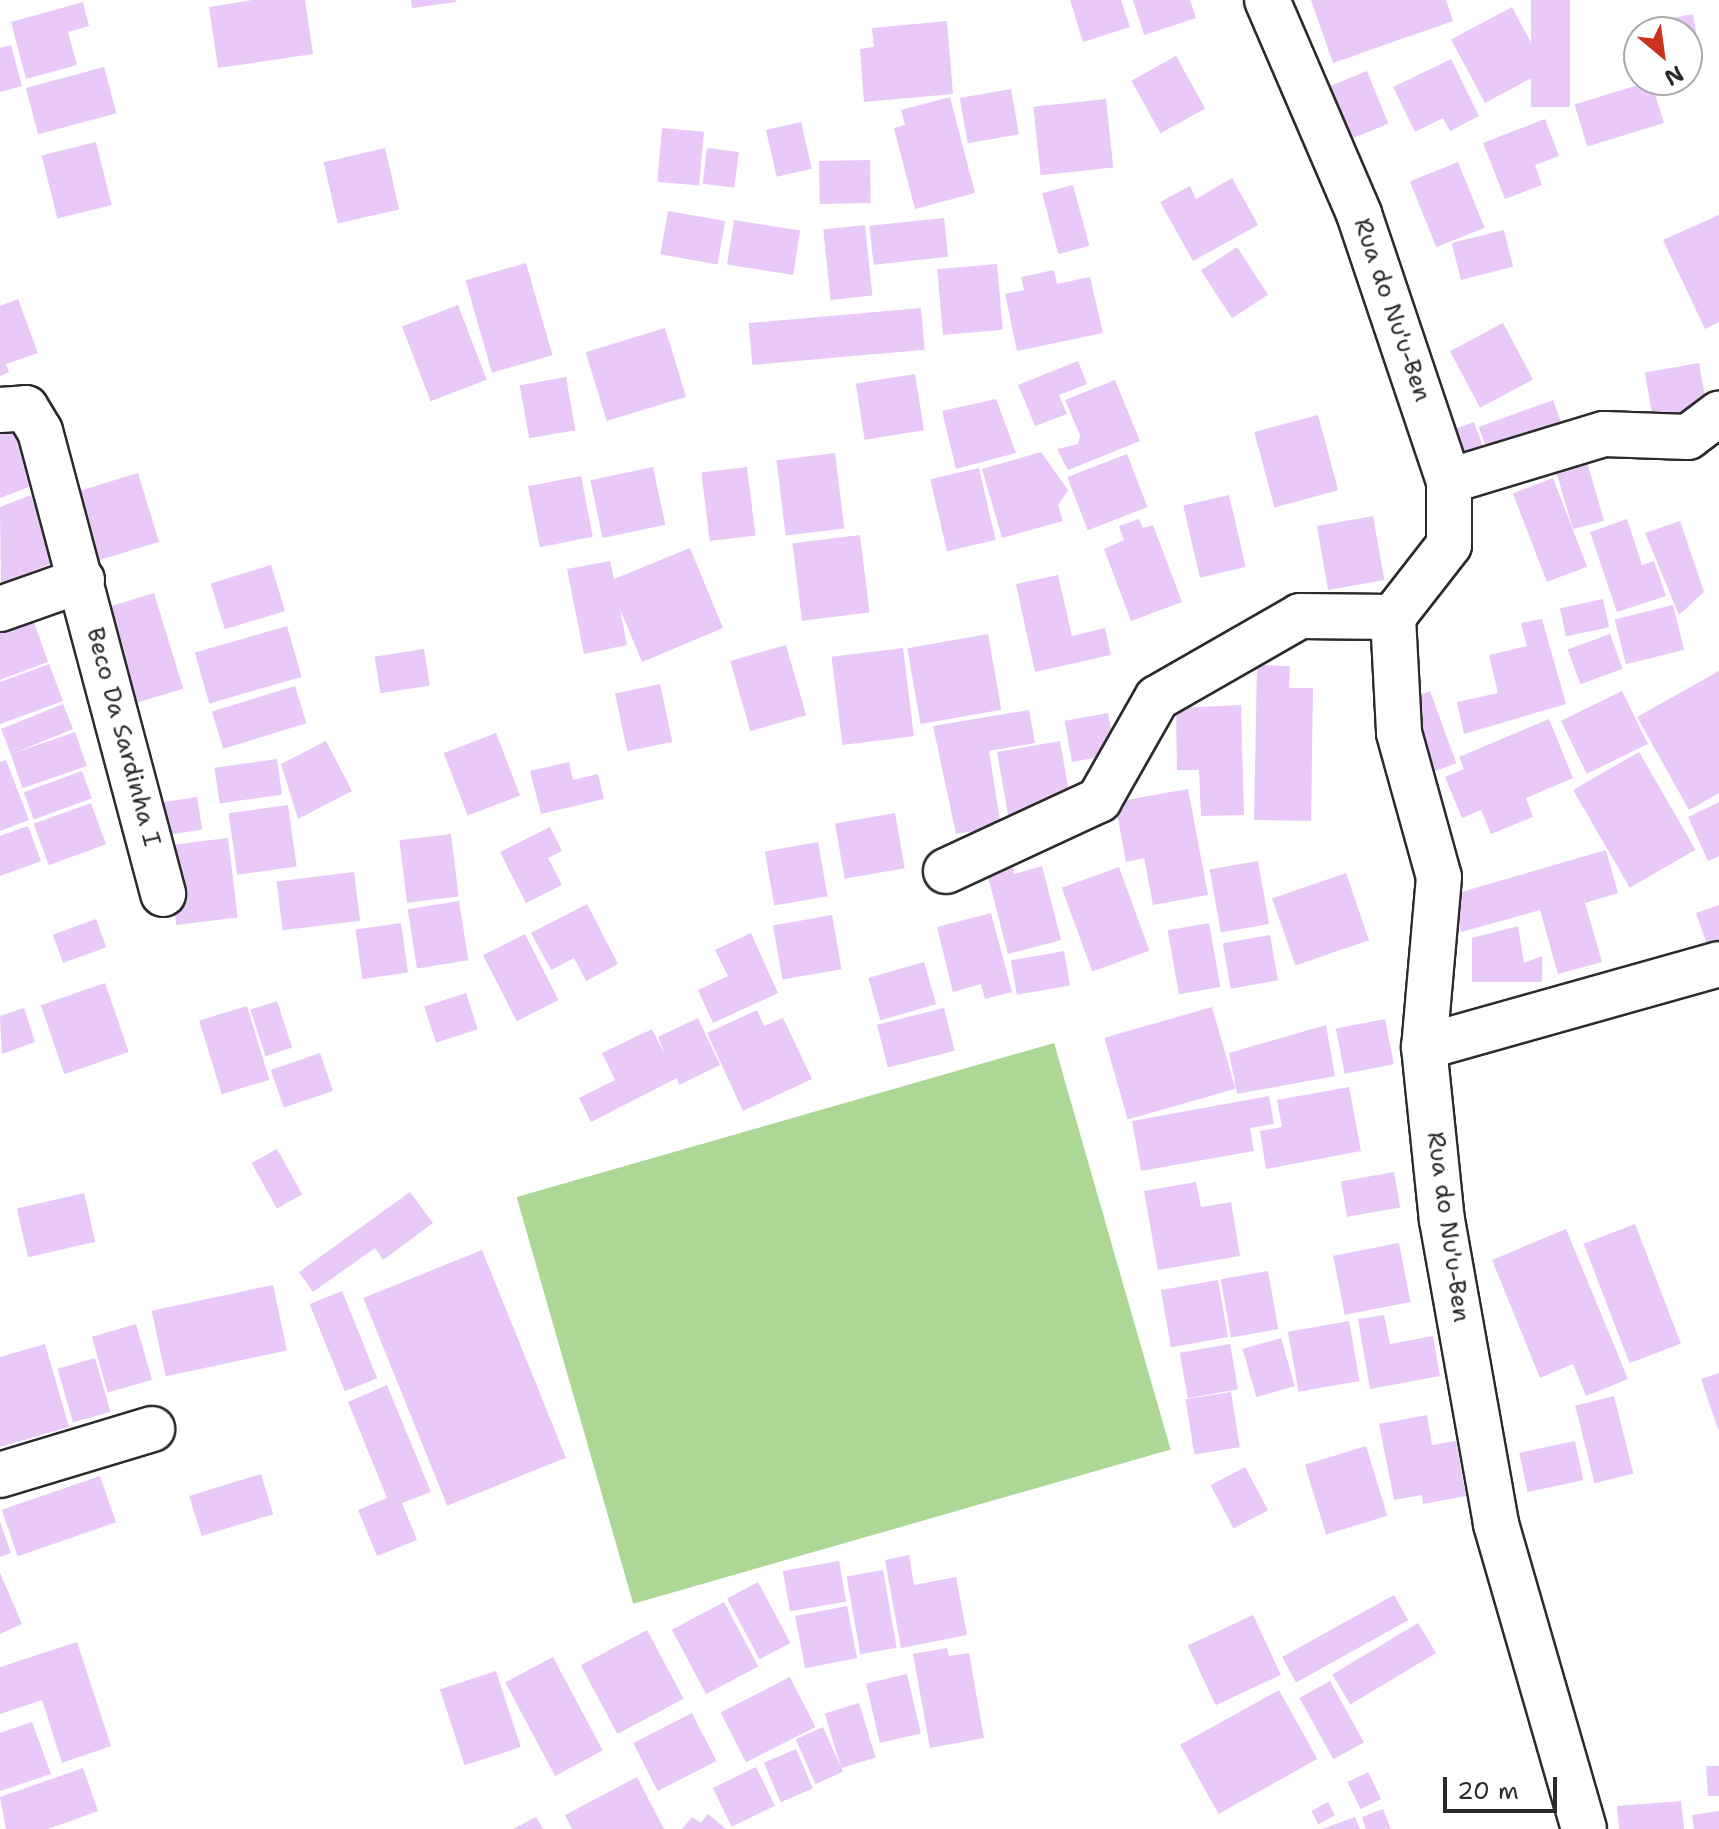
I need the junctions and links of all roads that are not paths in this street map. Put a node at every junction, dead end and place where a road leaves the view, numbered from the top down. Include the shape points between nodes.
1 (1267, 0) edge
2 (0, 410) edge
3 (1719, 414) edge
4 (1449, 481) junction
5 (82, 580) junction
6 (0, 609) edge
7 (1393, 617) junction
8 (946, 871) dead end
9 (163, 894) dead end
10 (1719, 964) edge
11 (1424, 1047) junction
12 (152, 1429) dead end
13 (0, 1475) edge
14 (1584, 1829) edge

1 - 4 street, Rua do Nu'u-Ben via 1359,214
2 - 5 street, Beco Da Sardinha I via 26,408 40,431
3 - 4 street via 1688,437 1604,434
4 - 7 street, Rua do Nu'u-Ben via 1449,545
5 - 6 street
5 - 9 street, Beco Da Sardinha I
7 - 8 street via 1300,616 1157,698 1099,800
7 - 11 street, Rua do Nu'u-Ben via 1399,733 1439,877
10 - 11 street
11 - 14 street, Rua do Nu'u-Ben via 1442,1220 1496,1524
12 - 13 street

